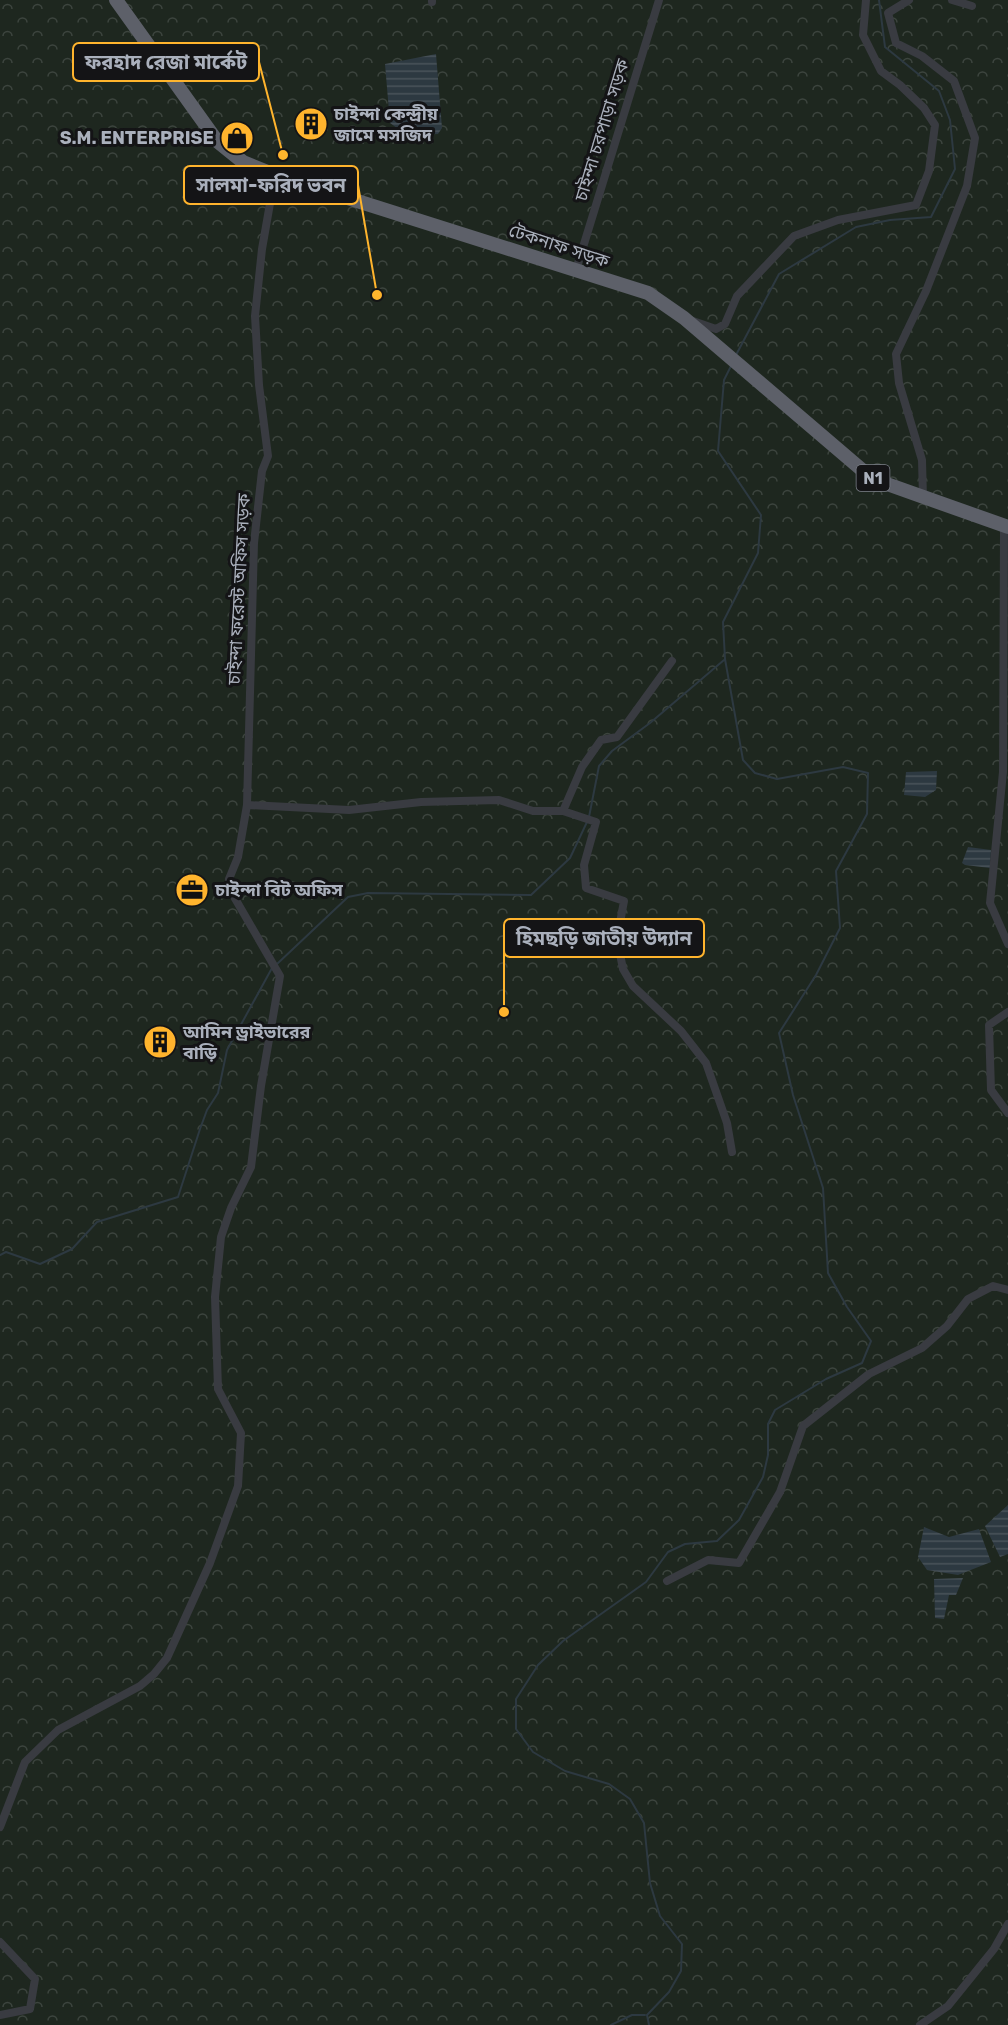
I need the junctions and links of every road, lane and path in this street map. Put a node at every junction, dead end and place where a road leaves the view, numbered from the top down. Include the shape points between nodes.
1 (658, 0) edge
2 (866, 0) edge
3 (909, 0) edge
4 (952, 0) edge
5 (120, 1) edge
6 (972, 6) dead end
7 (275, 175) junction
8 (576, 270) junction
9 (684, 318) junction
10 (923, 498) junction
11 (1006, 526) edge
12 (672, 661) dead end
13 (247, 805) junction
14 (563, 812) junction
15 (1008, 944) edge
16 (1008, 1012) edge
17 (1008, 1113) edge
18 (732, 1152) dead end
19 (1008, 1290) edge
20 (667, 1581) dead end
21 (0, 1827) edge
22 (1008, 1924) edge
23 (0, 1942) edge
24 (0, 2015) edge
25 (920, 2025) edge

1 - 8 street, চাইন্দা চরপাড়া সড়ক
2 - 9 street via 863,35 882,71 924,108 935,125 929,171 916,205 838,220 794,236 737,296 725,324 716,329
3 - 10 street via 888,13 896,43 922,56 954,81 975,138 967,186 926,291 896,354 899,383 922,460
4 - 6 street
5 - 7 highway, টেকনাফ সড়ক / N1 via 217,141 243,162
7 - 8 highway, টেকনাফ সড়ক / N1
7 - 13 street, চাইন্দা ফরেস্ট অফিস সড়ক via 255,316 268,456 262,471 254,543
8 - 9 highway, টেকনাফ সড়ক / N1 via 648,293
9 - 10 highway, টেকনাফ সড়ক / N1 via 868,475
10 - 11 highway, টেকনাফ সড়ক / N1
11 - 15 street via 1003,772 990,903
12 - 14 street via 617,737 601,740 582,766
13 - 14 street via 349,810 421,802 499,800 533,810
13 - 21 street, চাইন্দা ফরেস্ট অফিস সড়ক via 238,857 229,879 232,895 280,976 251,1167 221,1237 215,1297 218,1389 241,1433 238,1486 210,1563 166,1658 140,1686 58,1730 25,1762
14 - 18 street via 596,822 584,865 586,888 624,901 617,939 623,969 633,986 681,1031 706,1063 727,1123
16 - 17 street via 989,1025 991,1090
19 - 20 street via 993,1286 968,1299 947,1326 922,1348 869,1374 803,1426 780,1492 739,1563 708,1560
22 - 25 street via 994,1949 948,2006
23 - 24 street via 35,1979 30,2009

